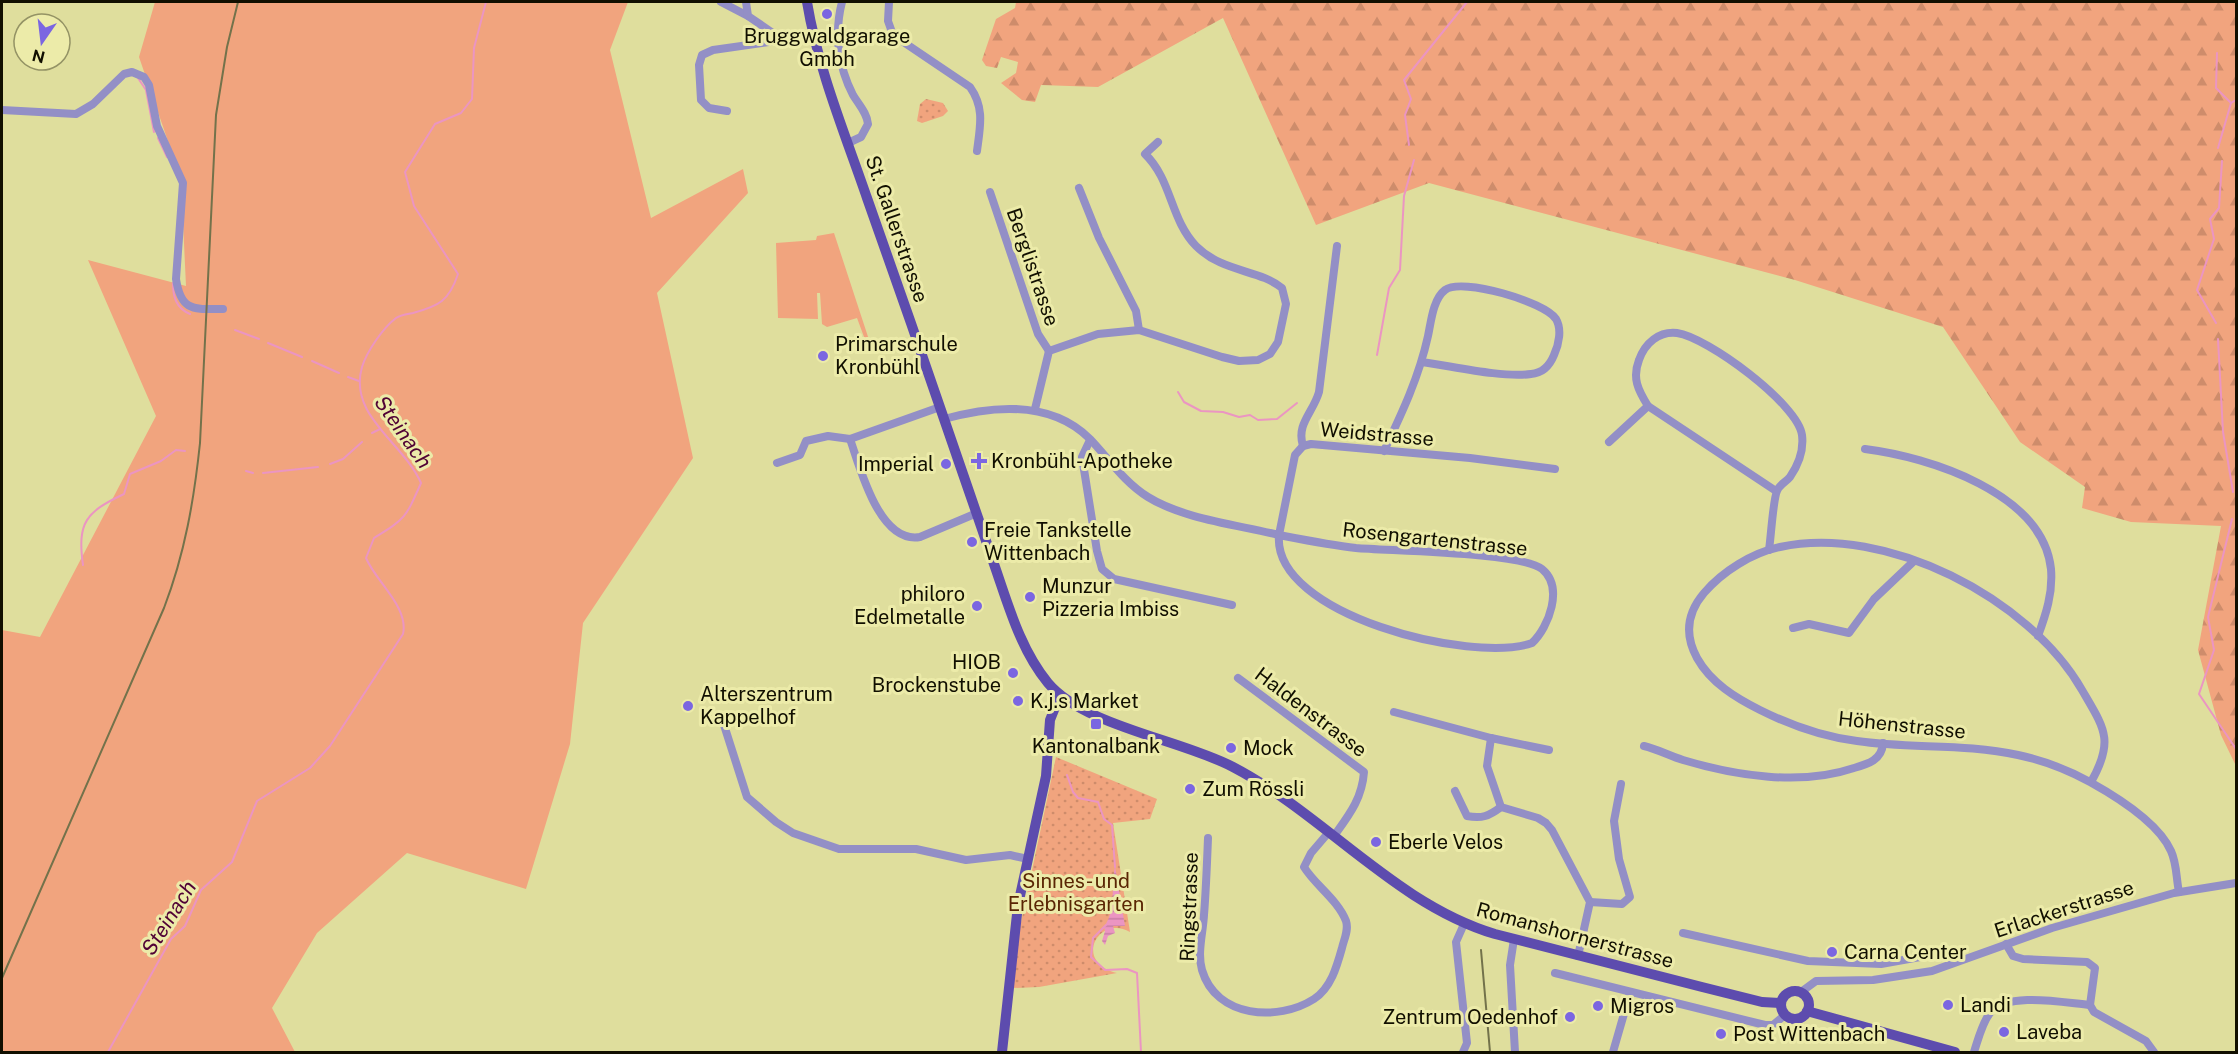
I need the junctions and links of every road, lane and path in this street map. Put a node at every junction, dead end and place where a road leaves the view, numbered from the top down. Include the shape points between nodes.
1 (722, 2) edge
2 (746, 2) edge
3 (807, 2) edge
4 (842, 2) edge
5 (889, 2) edge
6 (748, 16) junction
7 (814, 36) junction
8 (783, 40) junction
9 (2, 110) edge
10 (727, 111) dead end
11 (1158, 142) dead end
12 (848, 143) junction
13 (977, 151) dead end
14 (1079, 188) dead end
15 (990, 192) dead end
16 (1337, 246) dead end
17 (223, 309) dead end
18 (1139, 330) junction
19 (1049, 351) junction
20 (1422, 362) junction
21 (1648, 406) junction
22 (940, 408) junction
23 (1035, 409) junction
24 (944, 419) junction
25 (850, 439) junction
26 (1090, 440) junction
27 (1609, 442) dead end
28 (1303, 446) junction
29 (1865, 449) dead end
30 (1384, 451) junction
31 (777, 464) dead end
32 (1555, 469) dead end
33 (1776, 491) junction
34 (977, 513) junction
35 (1279, 535) junction
36 (1769, 550) junction
37 (1914, 561) junction
38 (1232, 605) dead end
39 (1793, 628) dead end
40 (2038, 636) junction
41 (1238, 678) dead end
42 (1060, 695) junction
43 (1394, 712) dead end
44 (724, 724) dead end
45 (1491, 738) junction
46 (1883, 743) junction
47 (1644, 746) dead end
48 (1550, 750) dead end
49 (2091, 782) junction
50 (1621, 784) dead end
51 (1455, 791) dead end
52 (1501, 807) junction
53 (1331, 834) junction
54 (1208, 838) dead end
55 (1028, 859) junction
56 (2236, 883) edge
57 (2179, 892) junction
58 (1590, 902) junction
59 (1464, 924) junction
60 (1683, 933) dead end
61 (1514, 939) junction
62 (2006, 944) junction
63 (1948, 952) dead end
64 (1578, 956) junction
65 (1851, 963) junction
66 (1556, 974) dead end
67 (1850, 980) junction
68 (1801, 992) junction
69 (1630, 993) junction
70 (1781, 1003) junction
71 (2090, 1005) junction
72 (1807, 1011) junction
73 (1785, 1015) junction
74 (1002, 1053) edge
75 (1463, 1053) edge
76 (1515, 1053) edge
77 (1613, 1053) edge
78 (1955, 1053) edge
79 (1974, 1053) edge
80 (2154, 1053) edge

1 - 6 street
2 - 6 street
3 - 7 main road, St. Gallerstrasse
4 - 12 street via 839,55 868,124 861,137
5 - 13 street via 888,21 893,35 970,87 978,99 981,120
6 - 8 street
7 - 8 street
7 - 12 main road, St. Gallerstrasse
8 - 10 street via 702,55 701,100 709,108
9 - 17 street via 76,114 93,104 124,74 132,72 144,78 157,126 183,183 178,292 190,307
11 - 18 street via 1145,154 1161,171 1178,217 1194,244 1227,267 1272,281 1282,288 1286,304 1274,350 1250,361 1222,357
12 - 22 main road, St. Gallerstrasse
14 - 18 street via 1136,311
15 - 19 street, Berglistrasse via 1038,334
16 - 28 street via 1319,392 1299,435
18 - 19 street via 1090,335
19 - 23 street
20 - 20 street via 1440,296 1454,285 1537,305 1550,312 1558,326 1555,352 1550,363 1538,373 1512,374
20 - 30 street
21 - 27 street
21 - 33 street
21 - 33 street via 1636,384 1636,370 1642,352 1656,338 1669,333 1685,335 1731,361 1797,420 1802,454 1789,478
22 - 24 main road, St. Gallerstrasse
22 - 25 street
23 - 24 street via 985,411
23 - 26 street via 1062,419
24 - 34 main road, St. Gallerstrasse
25 - 31 street via 828,436 806,441 800,455
25 - 34 street via 879,513 898,532 920,537
26 - 35 street via 1134,487 1150,498 1184,512
26 - 38 street via 1082,456 1102,569 1114,579
28 - 30 street, Weidstrasse
28 - 35 street, Weidstrasse via 1295,455
29 - 40 street via 1892,453 1969,479 2016,508 2033,525 2048,556 2052,580
30 - 32 street, Weidstrasse
33 - 36 street
34 - 42 main road, St. Gallerstrasse via 1025,646 1038,670
35 - 35 street, Rosengartenstrasse via 1325,545 1445,552 1536,566 1549,580 1553,594 1547,622 1532,643 1509,647 1470,647 1379,628 1307,587 1284,564
36 - 37 street, Höhenstrasse via 1795,544 1834,543 1866,547
36 - 46 street, Höhenstrasse via 1739,564 1711,585 1692,610 1688,636 1701,665 1730,694 1776,717 1834,736
37 - 39 street via 1874,599 1849,633 1809,624
37 - 40 street, Höhenstrasse via 1981,590
40 - 49 street, Höhenstrasse via 2077,680 2104,730 2104,750
41 - 53 street, Haldenstrasse via 1364,772 1355,807
42 - 53 main road, Romanshornerstrasse via 1100,716 1232,766
42 - 55 main road via 1052,713 1048,765
43 - 45 street
44 - 55 street via 747,797 793,832 839,849 916,849 966,860 1010,855
45 - 48 street
45 - 52 street via 1487,766
46 - 47 street via 1880,755 1866,765 1795,778 1725,770
46 - 49 street, Höhenstrasse via 2018,755
49 - 57 street, Höhenstrasse via 2165,840 2176,865
50 - 58 street via 1614,821 1630,897 1622,904
51 - 52 street via 1467,816 1488,816
52 - 58 street via 1546,823
53 - 54 street, Ringstrasse via 1311,853 1304,867 1346,920 1346,936 1336,967 1329,983 1315,998 1272,1013 1248,1012 1227,1002 1210,986 1202,970
53 - 59 main road, Romanshornerstrasse via 1412,893
55 - 74 main road via 1013,935
56 - 57 street, Erlackerstrasse
57 - 62 street, Erlackerstrasse
58 - 64 street
59 - 61 main road, Romanshornerstrasse
59 - 75 street via 1456,942 1467,1043
60 - 65 street via 1778,956
61 - 64 main road, Romanshornerstrasse
61 - 76 street via 1510,969
62 - 67 street, Erlackerstrasse via 1932,971 1896,978
62 - 71 street via 2013,956 2023,959 2087,962 2095,968
63 - 65 street via 1881,964
64 - 70 main road, Romanshornerstrasse via 1762,1002
65 - 67 street
66 - 69 street
67 - 68 street, Erlackerstrasse via 1816,981
68 - 70 main road via 1788,992
68 - 72 main road via 1808,1001
69 - 73 street via 1769,1026
69 - 77 street
70 - 73 main road
71 - 79 street via 2034,999 1994,1009 1987,1017
71 - 80 street via 2094,1012 2146,1041
72 - 73 main road via 1795,1019
72 - 78 main road

